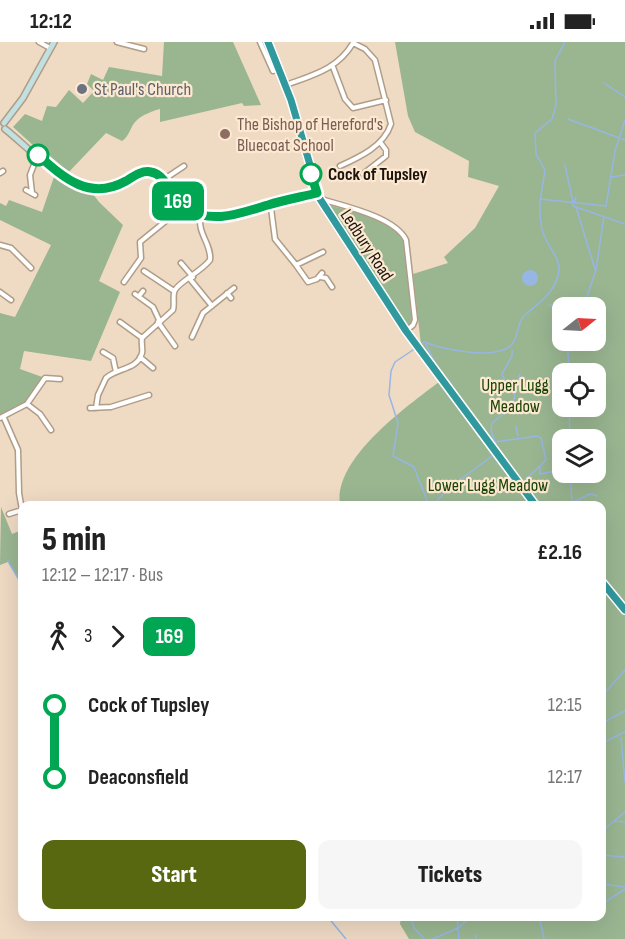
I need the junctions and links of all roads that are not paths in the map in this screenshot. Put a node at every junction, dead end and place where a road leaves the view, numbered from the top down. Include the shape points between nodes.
1 (39, 42) edge
2 (54, 42) edge
3 (117, 42) edge
4 (260, 42) edge
5 (268, 42) edge
6 (354, 42) edge
7 (50, 48) junction
8 (144, 49) dead end
9 (333, 67) junction
10 (276, 72) junction
11 (286, 85) junction
12 (386, 100) junction
13 (2, 126) edge
14 (380, 142) junction
15 (38, 155) junction
16 (184, 166) dead end
17 (340, 166) dead end
18 (363, 174) dead end
19 (163, 180) junction
20 (26, 190) dead end
21 (319, 196) junction
22 (183, 207) junction
23 (271, 208) dead end
24 (201, 214) junction
25 (0, 245) edge
26 (323, 252) dead end
27 (182, 261) dead end
28 (296, 265) junction
29 (31, 268) dead end
30 (144, 272) dead end
31 (192, 278) junction
32 (124, 282) dead end
33 (332, 287) dead end
34 (234, 288) dead end
35 (143, 291) dead end
36 (174, 291) junction
37 (0, 292) edge
38 (227, 293) junction
39 (231, 298) dead end
40 (11, 300) dead end
41 (212, 306) junction
42 (120, 322) dead end
43 (159, 322) junction
44 (406, 331) junction
45 (192, 337) dead end
46 (142, 338) junction
47 (175, 346) dead end
48 (103, 351) dead end
49 (140, 357) junction
50 (114, 360) junction
51 (120, 360) dead end
52 (153, 368) dead end
53 (116, 372) junction
54 (60, 379) dead end
55 (149, 395) dead end
56 (27, 404) junction
57 (90, 408) dead end
58 (96, 408) junction
59 (2, 418) edge
60 (51, 430) dead end
61 (20, 501) edge
62 (532, 501) edge
63 (18, 511) edge
64 (9, 514) dead end
65 (606, 587) edge
66 (625, 610) edge

1 - 7 street
2 - 7 street
3 - 8 street
4 - 10 street, Ledbury Road
5 - 10 highway, Ledbury Road
6 - 9 street
6 - 12 street via 375,60
7 - 13 street via 23,98
9 - 11 street
9 - 12 street via 345,99 353,108
10 - 11 highway, Ledbury Road
11 - 21 highway, Ledbury Road
12 - 14 street via 391,124
13 - 15 street
14 - 17 street
14 - 18 street via 386,156
15 - 19 street via 72,183 86,189 108,188 143,172
15 - 20 street via 30,175 34,194
16 - 19 street
19 - 22 street
21 - 24 street via 222,218
21 - 44 highway, Ledbury Road
21 - 44 street via 389,222 403,233 415,320
22 - 24 street
22 - 32 street via 140,242 141,258
23 - 28 street via 275,239
24 - 31 street via 200,229 211,258
25 - 29 street via 10,248
26 - 28 street
27 - 31 street
28 - 33 street via 307,284 321,275
30 - 36 street
31 - 36 street
31 - 41 street
34 - 38 street
35 - 43 street via 137,295 155,309
36 - 43 street via 173,310
37 - 40 street
38 - 39 street
38 - 41 street
41 - 45 street
42 - 46 street
43 - 46 street
43 - 47 street
44 - 62 highway, Ledbury Road
46 - 49 street
48 - 50 street
49 - 52 street
49 - 53 street via 125,370
50 - 51 street
50 - 53 street
53 - 58 street via 104,381
54 - 56 street via 45,378
55 - 58 street
56 - 59 street
56 - 60 street
57 - 58 street
59 - 61 street via 18,450
63 - 64 street
65 - 66 highway

